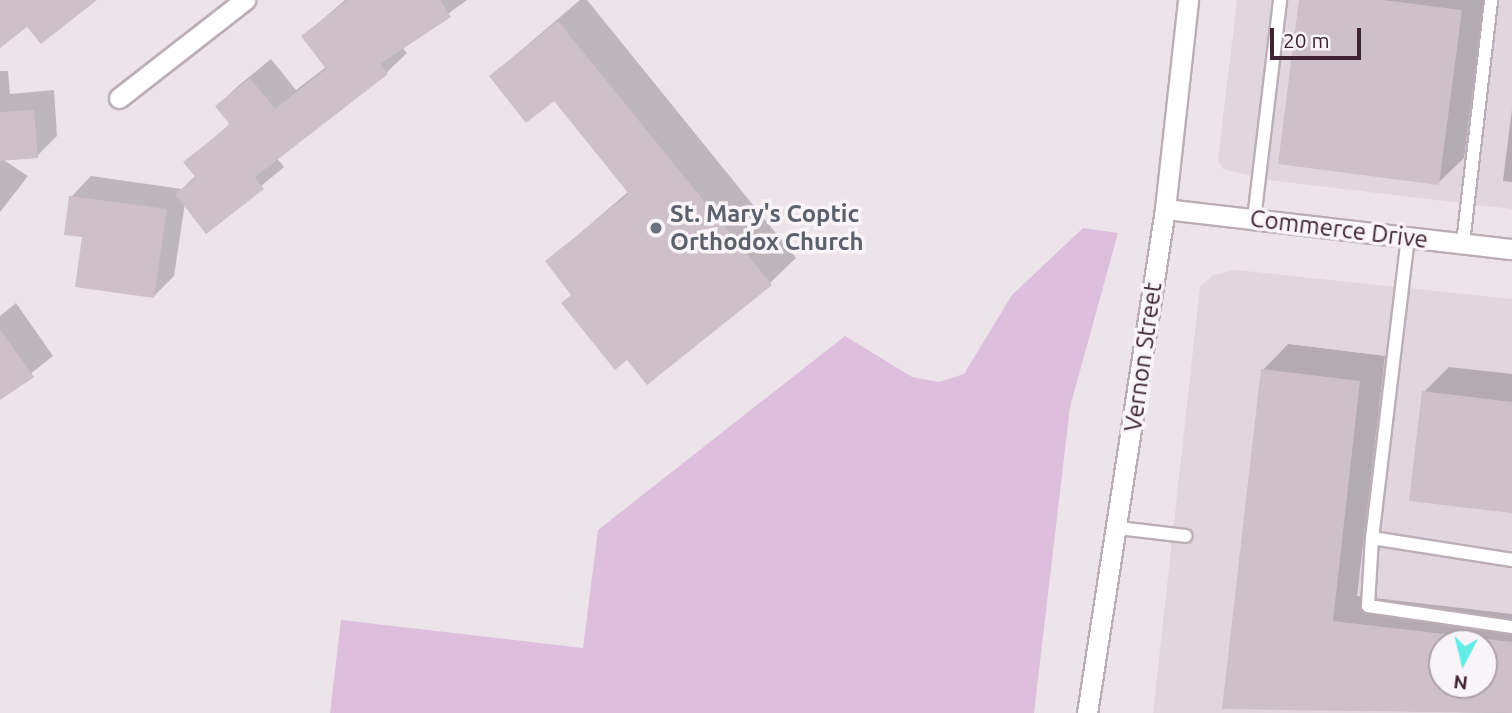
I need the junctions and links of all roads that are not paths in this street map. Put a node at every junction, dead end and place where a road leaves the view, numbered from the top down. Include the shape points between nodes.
1 (245, 0) edge
2 (1188, 0) edge
3 (1280, 0) edge
4 (1491, 0) edge
5 (119, 98) dead end
6 (1165, 209) junction
7 (1254, 219) junction
8 (1408, 237) junction
9 (1463, 243) junction
10 (1512, 249) edge
11 (1118, 528) junction
12 (1186, 536) dead end
13 (1372, 538) junction
14 (1512, 560) edge
15 (1512, 627) edge
16 (1087, 713) edge

1 - 5 street
2 - 6 street, Vernon Street
3 - 7 lane
4 - 9 lane
6 - 7 street, Commerce Drive
6 - 11 street, Vernon Street
7 - 8 street, Commerce Drive
8 - 9 street, Commerce Drive
8 - 13 lane
9 - 10 street, Commerce Drive
11 - 12 lane
11 - 16 street, Vernon Street
13 - 14 lane
13 - 15 lane via 1368,606

